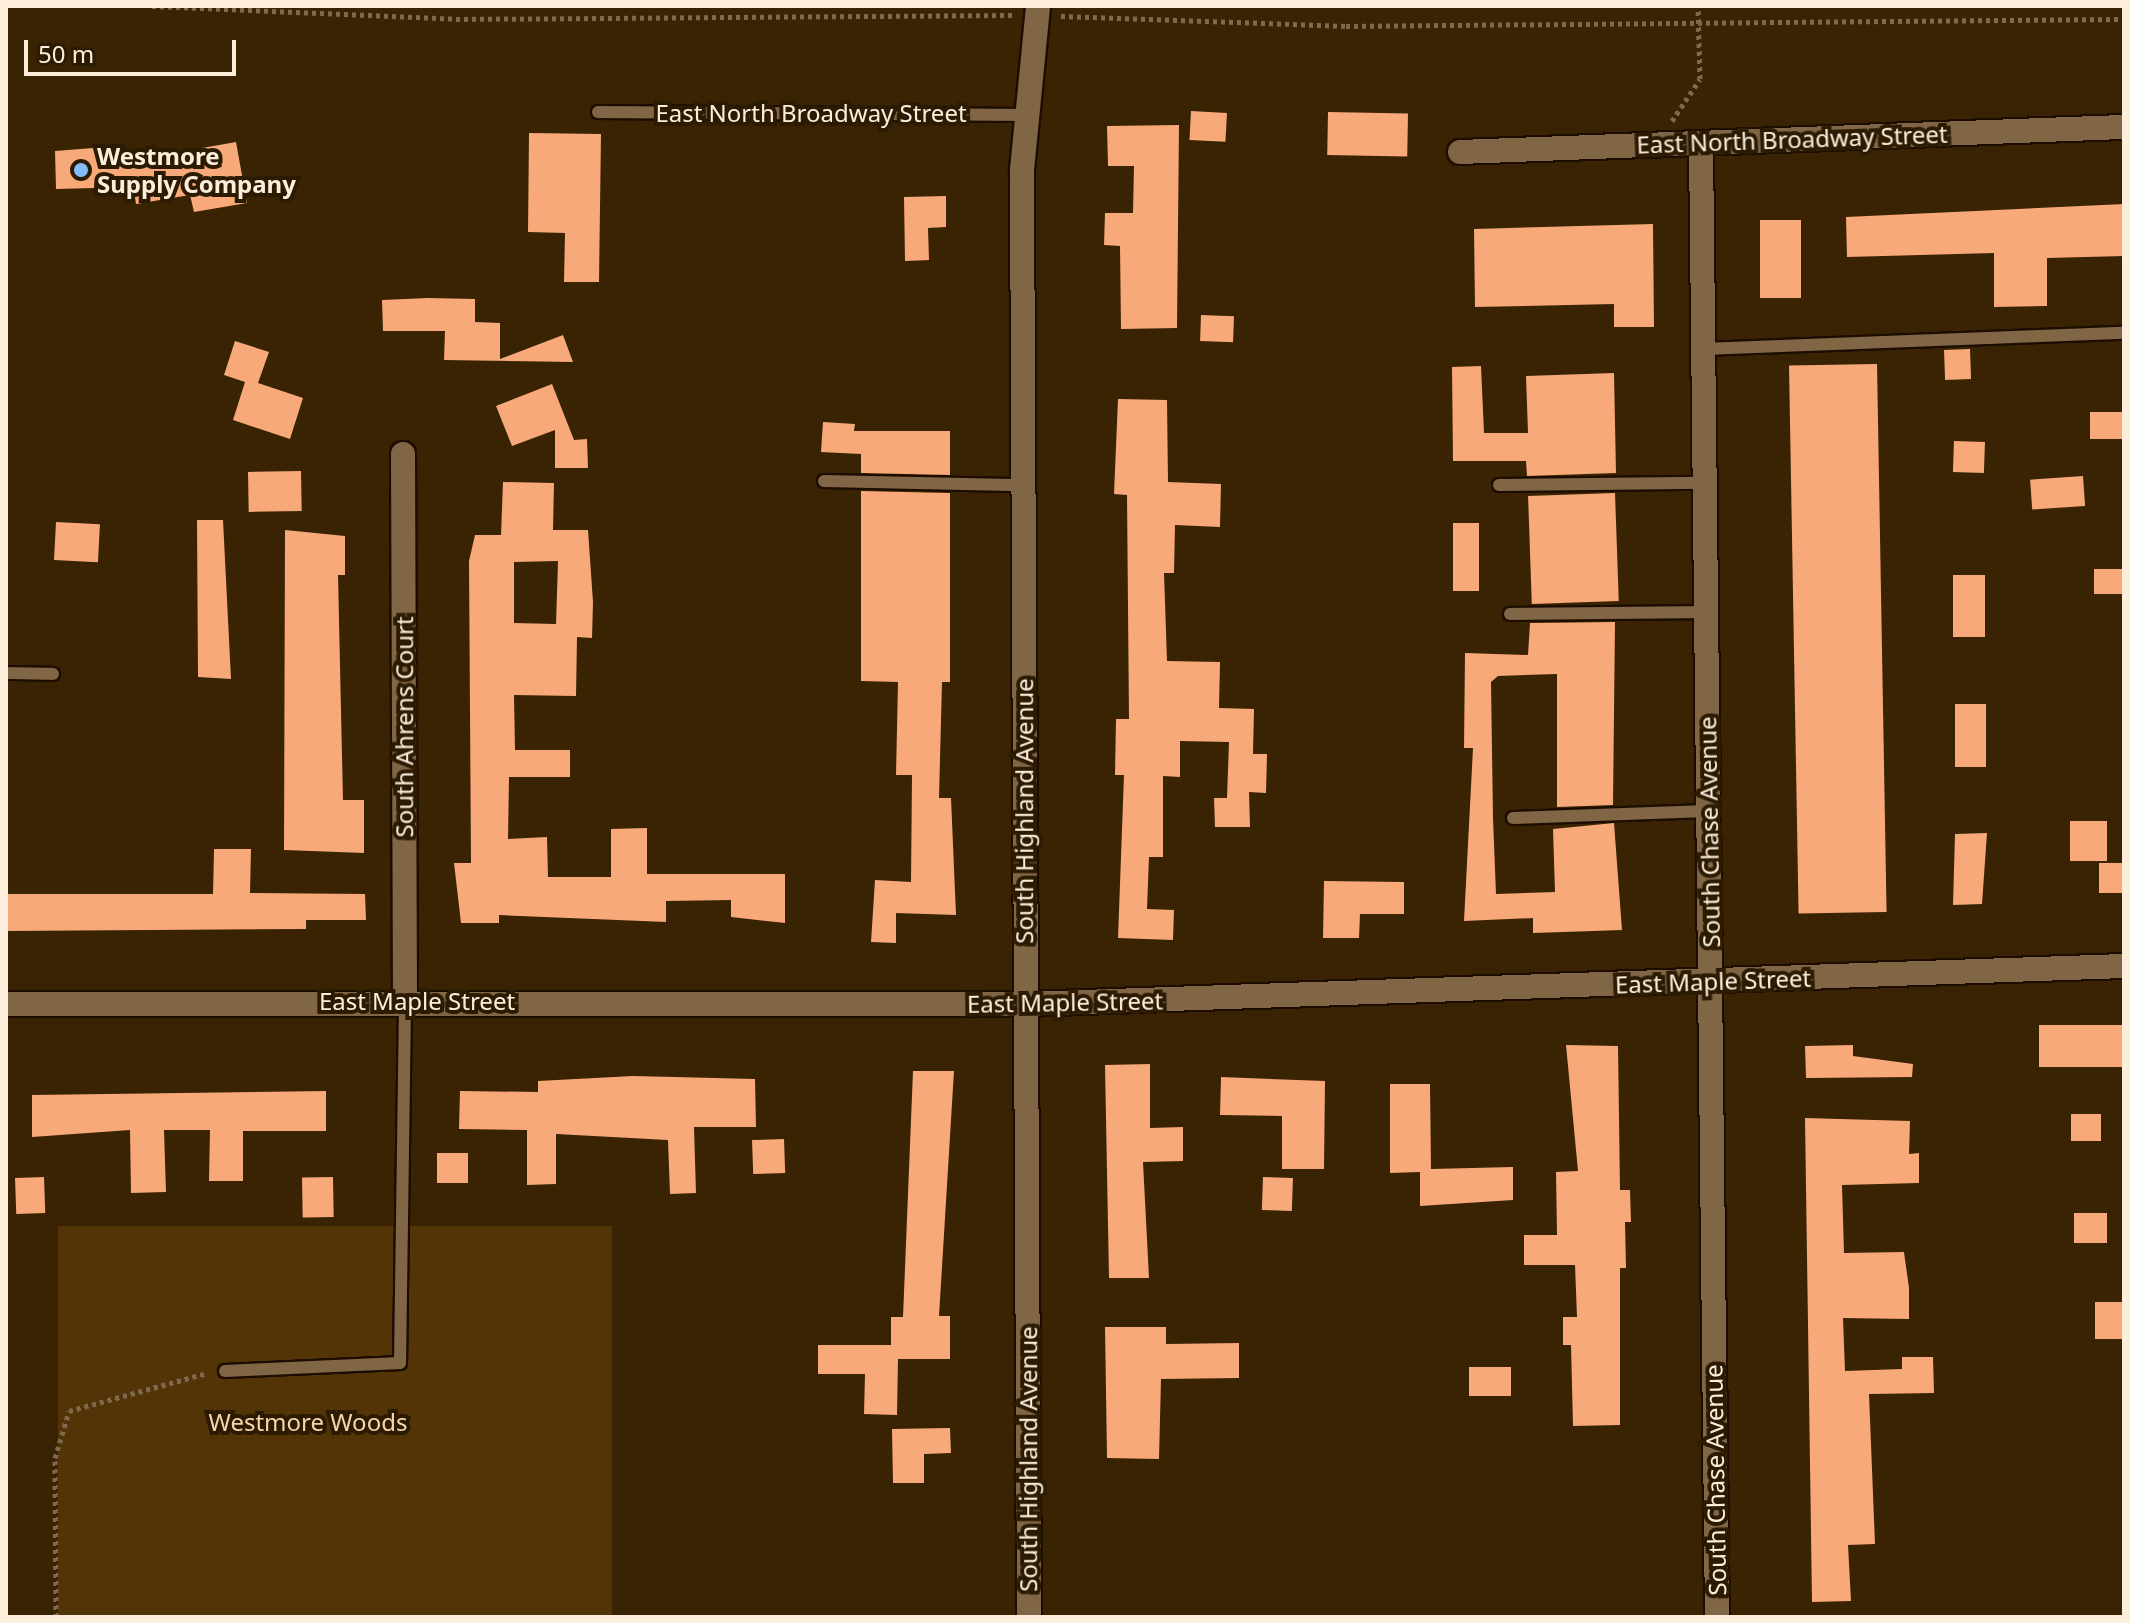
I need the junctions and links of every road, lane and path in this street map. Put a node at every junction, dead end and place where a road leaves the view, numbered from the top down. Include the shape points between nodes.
1 (152, 6) edge
2 (1698, 6) edge
3 (1049, 11) edge
4 (1015, 15) dead end
5 (2124, 19) edge
6 (1696, 20) junction
7 (598, 112) dead end
8 (1025, 115) junction
9 (2124, 127) edge
10 (1701, 143) junction
11 (1670, 144) junction
12 (1460, 152) dead end
13 (2124, 333) edge
14 (1703, 349) junction
15 (403, 454) dead end
16 (824, 481) dead end
17 (1705, 483) junction
18 (1023, 485) junction
19 (1499, 485) dead end
20 (1706, 612) junction
21 (1510, 614) dead end
22 (6, 673) edge
23 (53, 674) dead end
24 (1708, 811) junction
25 (1513, 818) dead end
26 (2124, 966) edge
27 (1710, 981) junction
28 (405, 1000) junction
29 (6, 1004) edge
30 (1025, 1004) junction
31 (225, 1371) joint
32 (56, 1617) edge
33 (1029, 1617) edge
34 (1717, 1617) edge

1 - 4 path via 456,19
2 - 6 path
3 - 6 path via 1346,26
3 - 8 street, South Highland Avenue
5 - 6 path
6 - 11 path via 1704,61 1700,79 1673,110
7 - 8 lane, East North Broadway Street
8 - 18 street, South Highland Avenue
9 - 10 street, East North Broadway Street
10 - 11 street, East North Broadway Street
10 - 14 street, South Chase Avenue
11 - 12 street, East North Broadway Street
13 - 14 lane
14 - 17 street, South Chase Avenue
15 - 28 street, South Ahrens Court
16 - 18 lane
17 - 19 lane
17 - 20 street, South Chase Avenue
18 - 30 street, South Highland Avenue
20 - 21 lane
20 - 24 street, South Chase Avenue
22 - 23 lane
24 - 25 lane
24 - 27 street, South Chase Avenue
26 - 27 street, East Maple Street
27 - 30 street, East Maple Street
27 - 34 street, South Chase Avenue
28 - 29 street, East Maple Street
28 - 30 street, East Maple Street
28 - 31 lane via 400,1363
30 - 33 street, South Highland Avenue
31 - 32 path via 181,1376 69,1411 55,1458

